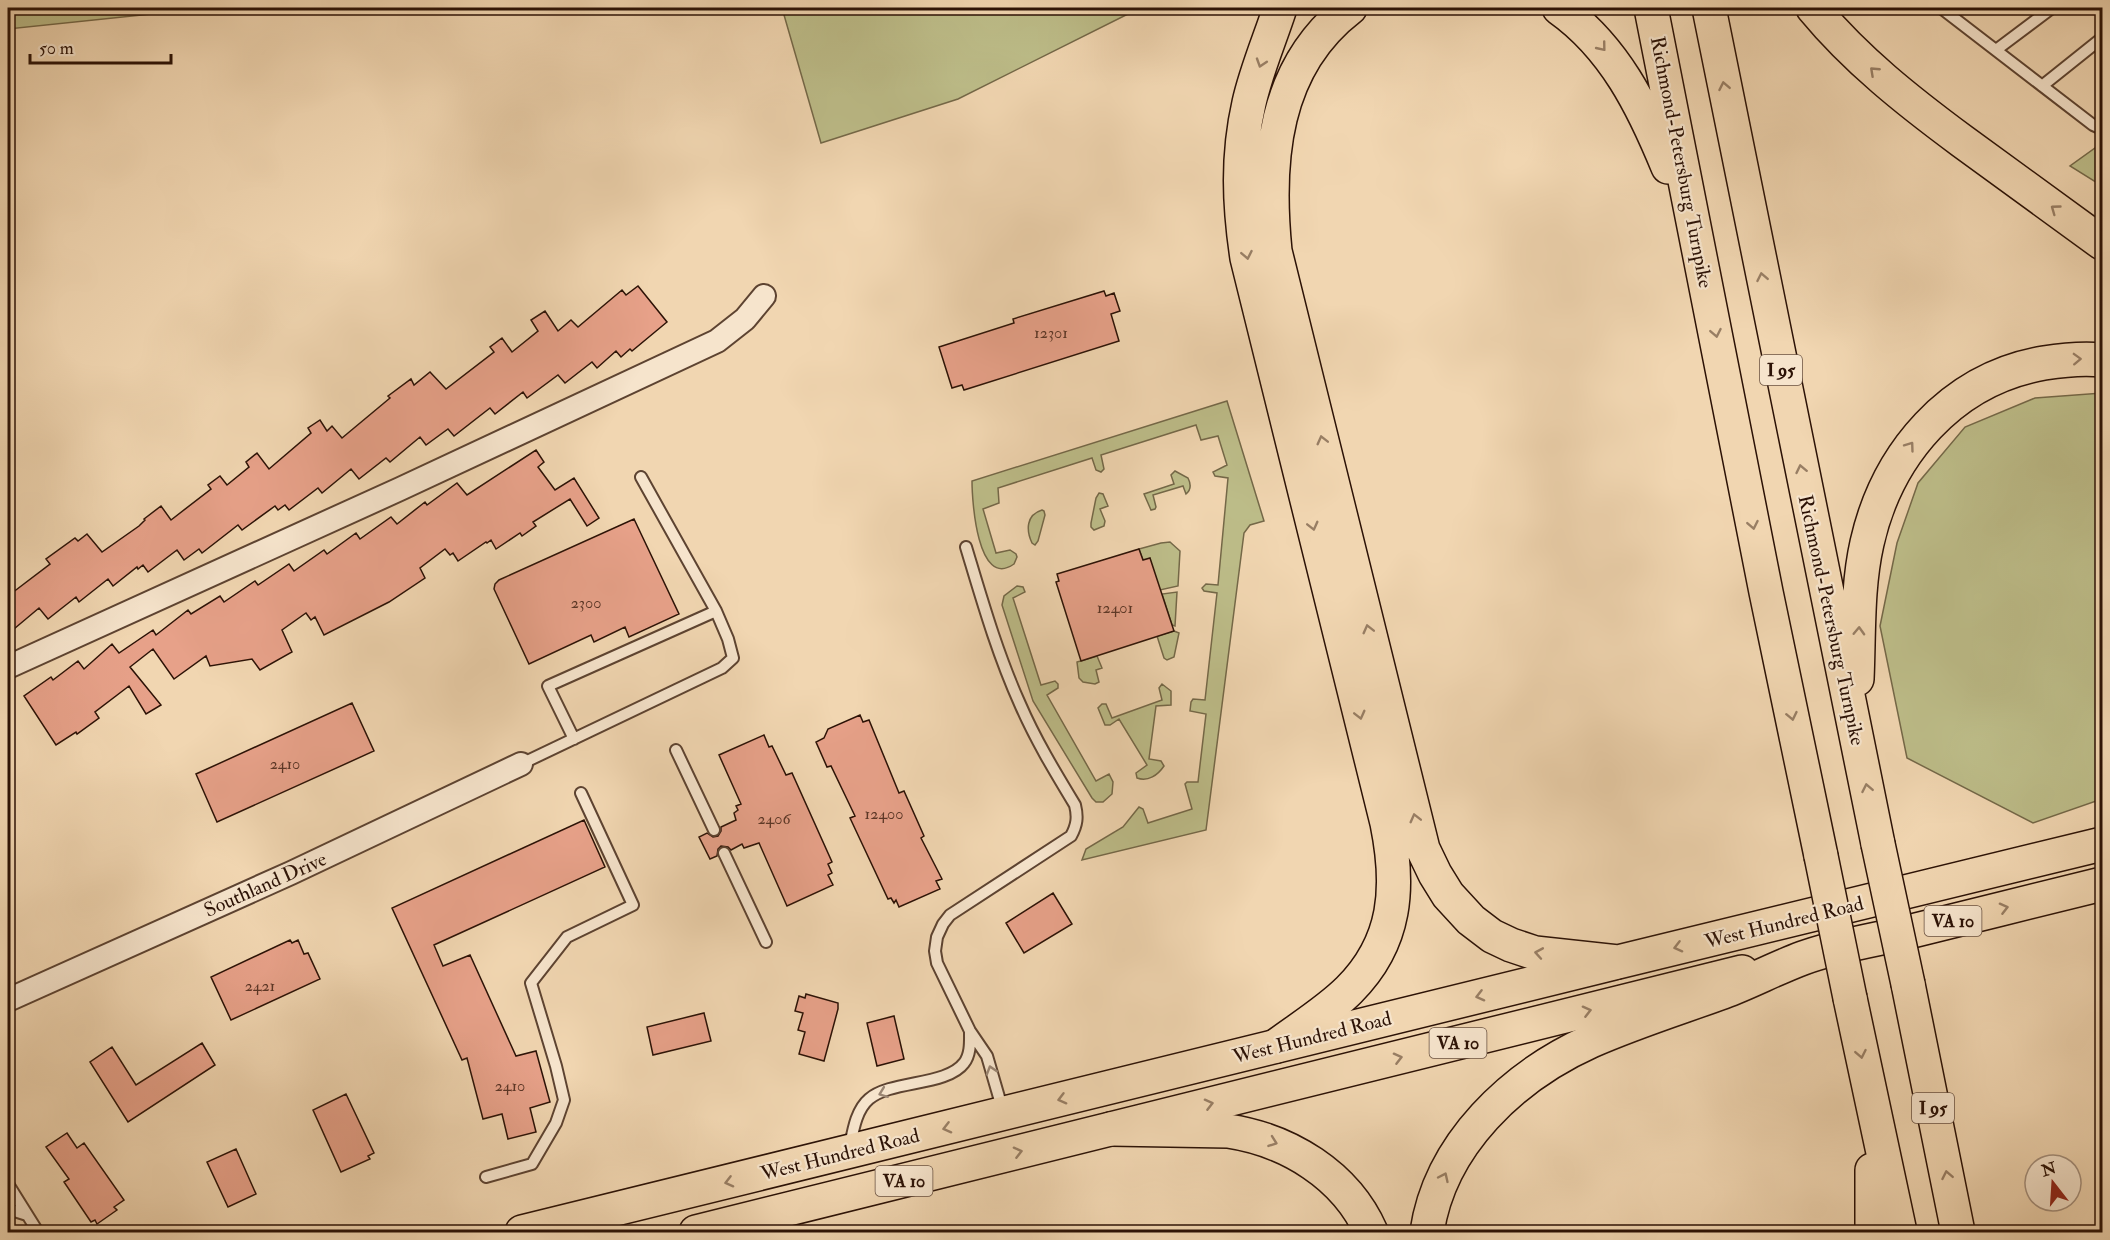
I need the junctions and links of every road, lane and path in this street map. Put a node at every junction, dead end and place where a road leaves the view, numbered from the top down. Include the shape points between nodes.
1 (1280, 8) edge
2 (1350, 8) edge
3 (1559, 8) edge
4 (1651, 8) edge
5 (1709, 8) edge
6 (1813, 8) edge
7 (1941, 8) edge
8 (2052, 8) edge
9 (2103, 38) edge
10 (1996, 50) junction
11 (2042, 86) junction
12 (2103, 129) edge
13 (1696, 235) junction
14 (2103, 243) edge
15 (764, 296) dead end
16 (2103, 360) edge
17 (641, 477) dead end
18 (966, 547) dead end
19 (716, 611) junction
20 (8, 667) edge
21 (1855, 731) junction
22 (574, 738) junction
23 (676, 750) dead end
24 (521, 764) joint
25 (581, 793) dead end
26 (2103, 823) edge
27 (714, 830) dead end
28 (2103, 844) edge
29 (724, 853) dead end
30 (2103, 884) edge
31 (1931, 886) junction
32 (766, 942) dead end
33 (1804, 957) junction
34 (1618, 962) junction
35 (8, 1000) edge
36 (970, 1030) junction
37 (1276, 1046) junction
38 (1872, 1111) junction
39 (1004, 1114) junction
40 (1111, 1129) junction
41 (849, 1151) junction
42 (486, 1177) dead end
43 (8, 1184) edge
44 (8, 1209) edge
45 (790, 1209) junction
46 (27, 1215) junction
47 (587, 1217) junction
48 (38, 1233) edge
49 (522, 1233) edge
50 (551, 1233) edge
51 (696, 1233) edge
52 (1371, 1233) edge
53 (1427, 1233) edge
54 (1872, 1233) edge
55 (1900, 1233) edge
56 (1959, 1233) edge

1 -> 37 main road via 1249,102 1241,148 1241,219 1247,258 1388,823 1394,885 1389,927 1367,969 1347,992
34 -> 2 main road via 1535,953 1492,936 1448,895 1423,849 1275,251 1271,211 1271,171 1286,96 1315,40
3 -> 13 main road via 1596,40 1639,100
4 - 13 main road, Richmond-Petersburg Turnpike
21 -> 5 main road, Richmond-Petersburg Turnpike / I 95
14 -> 6 main road via 1888,85
7 - 10 lane
8 - 10 lane
9 - 11 lane
10 - 11 lane
11 - 12 lane
13 -> 38 main road, Richmond-Petersburg Turnpike, bridge
15 - 20 street via 745,319 717,341
21 -> 16 main road via 1860,585 1867,542 1880,501 1909,446 1953,402 2001,375 2062,360
17 - 19 lane
18 - 36 lane via 995,641 1020,704 1077,814 1071,836 959,908 943,924 937,937 937,963
19 - 22 lane via 734,658 722,669
19 - 22 lane via 548,686
56 -> 21 main road, Richmond-Petersburg Turnpike / I 95, bridge
22 - 24 lane
23 - 27 lane
24 - 35 street, Southland Drive
25 - 42 lane via 633,905 567,937 531,983 564,1100 556,1123 532,1164
26 - 31 main road
28 - 31 main road, West Hundred Road / VA 10
29 - 32 lane
33 -> 30 main road, West Hundred Road / VA 10
31 -> 34 main road, West Hundred Road / VA 10
40 -> 33 main road, West Hundred Road / VA 10
53 -> 33 main road via 1438,1188 1452,1159 1476,1126 1509,1093 1549,1064 1599,1038 1724,992
34 -> 37 main road, West Hundred Road / VA 10
39 -> 36 lane via 987,1056
36 -> 41 lane via 969,1052 957,1070 879,1093 868,1100 859,1114
37 -> 39 main road, West Hundred Road / VA 10
38 - 54 main road
38 - 55 main road, Richmond-Petersburg Turnpike
39 -> 41 main road, West Hundred Road / VA 10
39 - 45 main road via 1000,1133 990,1138 858,1171
45 -> 40 main road, West Hundred Road / VA 10
40 -> 52 main road via 1228,1131 1281,1145 1311,1162 1338,1185
41 -> 47 main road, West Hundred Road / VA 10
43 - 46 lane
44 - 46 lane
45 - 51 main road, West Hundred Road / VA 10
46 - 48 lane
47 - 49 main road, West Hundred Road / VA 10
47 - 50 main road

